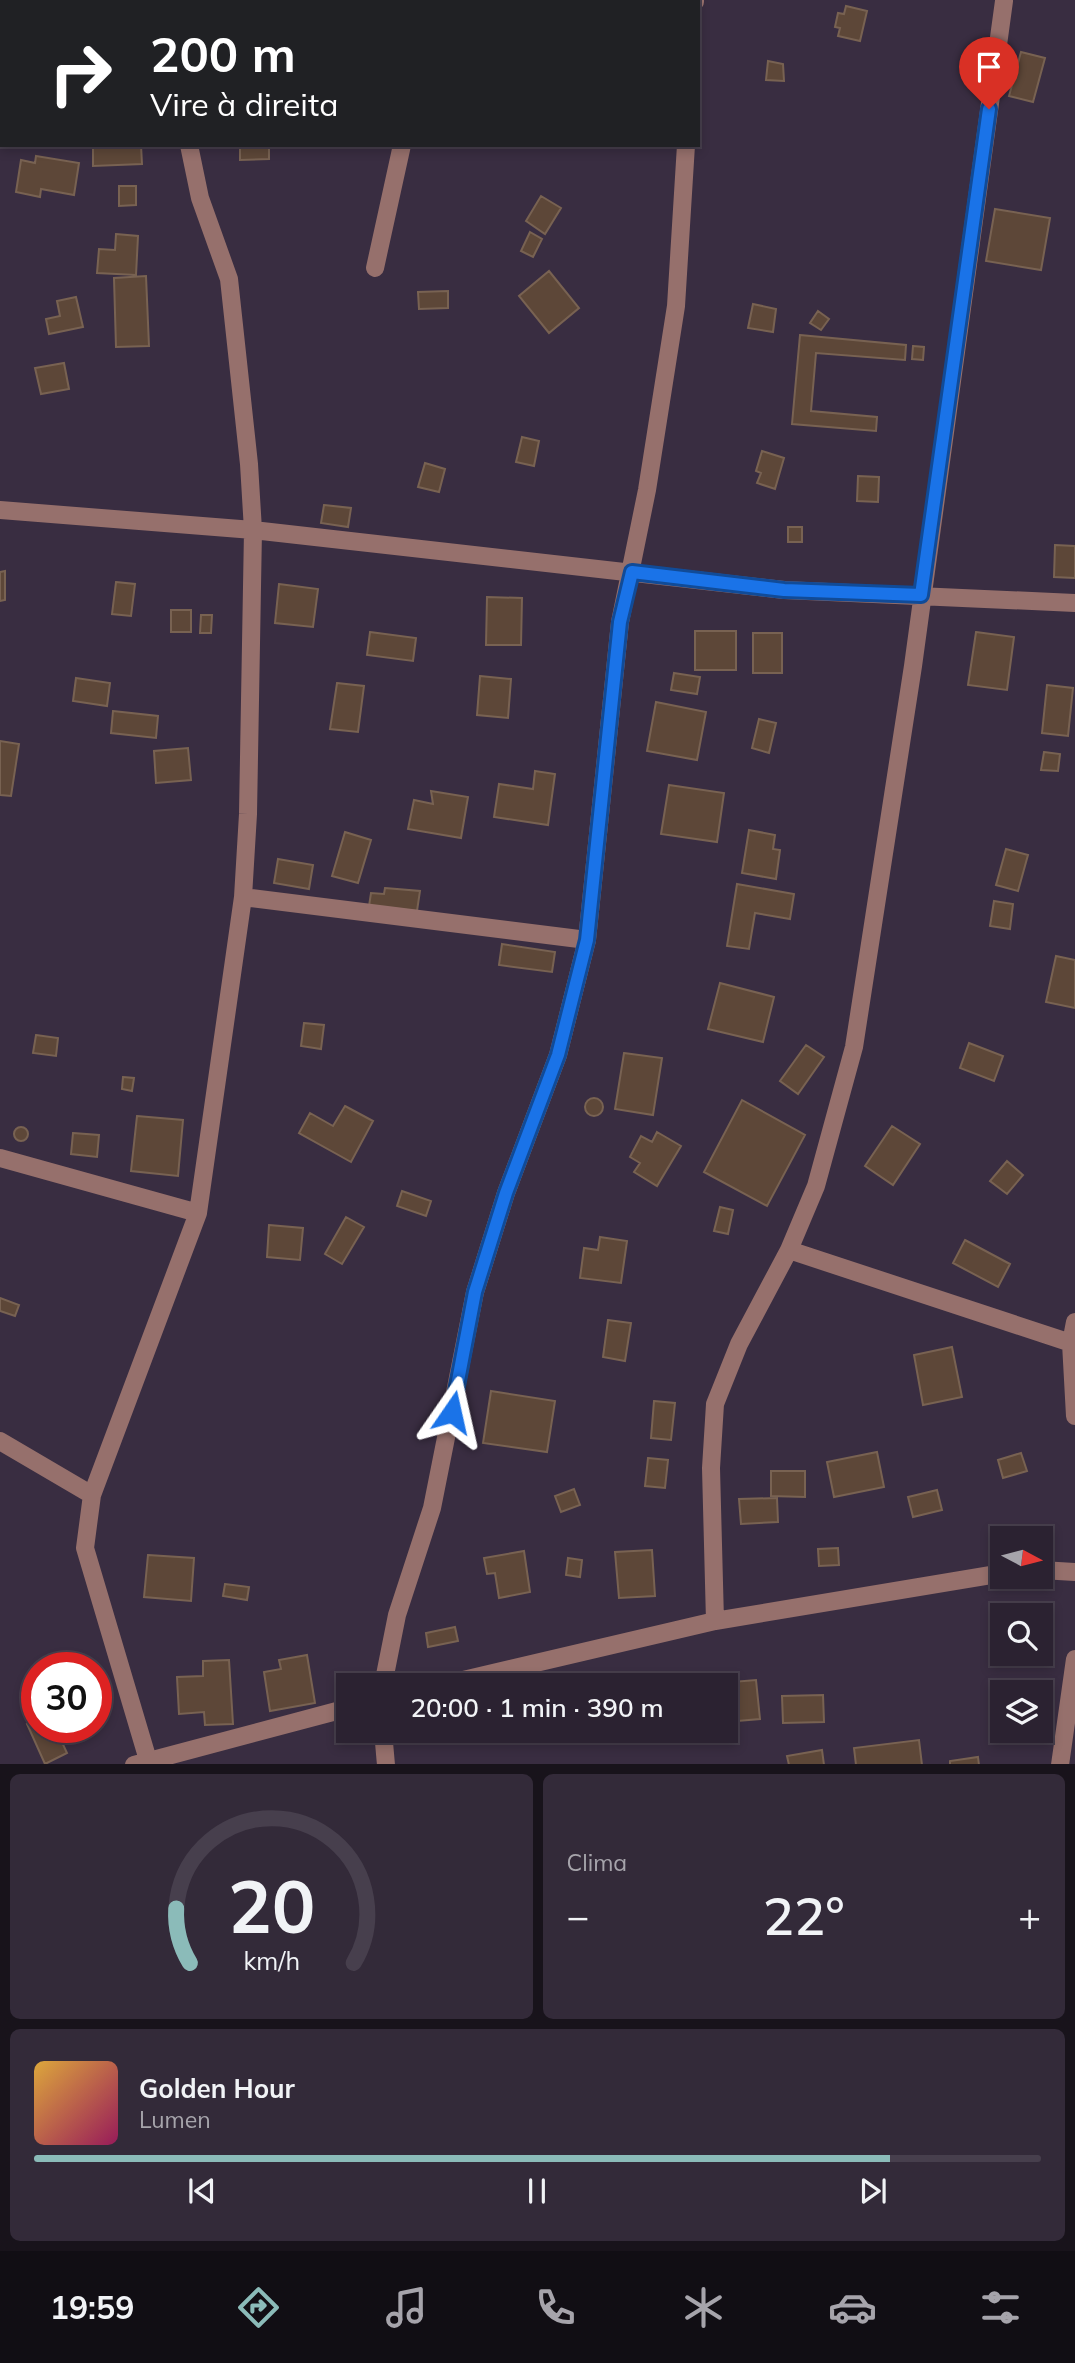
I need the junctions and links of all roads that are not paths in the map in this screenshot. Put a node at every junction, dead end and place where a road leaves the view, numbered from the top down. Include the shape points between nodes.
1 (1002, 0) edge
2 (1013, 0) edge
3 (189, 147) edge
4 (402, 147) edge
5 (686, 147) edge
6 (375, 268) dead end
7 (0, 510) edge
8 (253, 530) junction
9 (632, 572) junction
10 (921, 595) junction
11 (1075, 603) edge
12 (243, 897) junction
13 (587, 940) junction
14 (0, 1158) edge
15 (198, 1213) junction
16 (789, 1250) junction
17 (1075, 1322) edge
18 (1071, 1343) junction
19 (1075, 1416) edge
20 (0, 1441) edge
21 (92, 1495) junction
22 (1054, 1571) edge
23 (1075, 1572) edge
24 (990, 1575) edge
25 (715, 1621) junction
26 (1075, 1659) edge
27 (385, 1673) edge
28 (493, 1673) edge
29 (336, 1711) edge
30 (384, 1743) edge
31 (141, 1763) edge
32 (386, 1764) edge
33 (1060, 1764) edge

1 - 2 street
1 - 10 street
3 - 8 street via 201,198 229,279
4 - 6 street
5 - 9 street via 676,306
7 - 8 street
8 - 9 street
8 - 12 street
9 - 10 street via 784,590
9 - 13 street via 620,622
10 - 11 street
10 - 16 street via 854,1047 816,1186
12 - 13 street
12 - 15 street
13 - 27 street via 558,1055 475,1292 432,1508 397,1615
14 - 15 street
15 - 21 street
16 - 18 street
16 - 25 street via 739,1344 715,1404 711,1468
17 - 18 street
18 - 19 street
20 - 21 street
21 - 31 street via 85,1548
22 - 23 street
24 - 25 street
25 - 28 street
26 - 33 street
29 - 31 street
30 - 32 street

